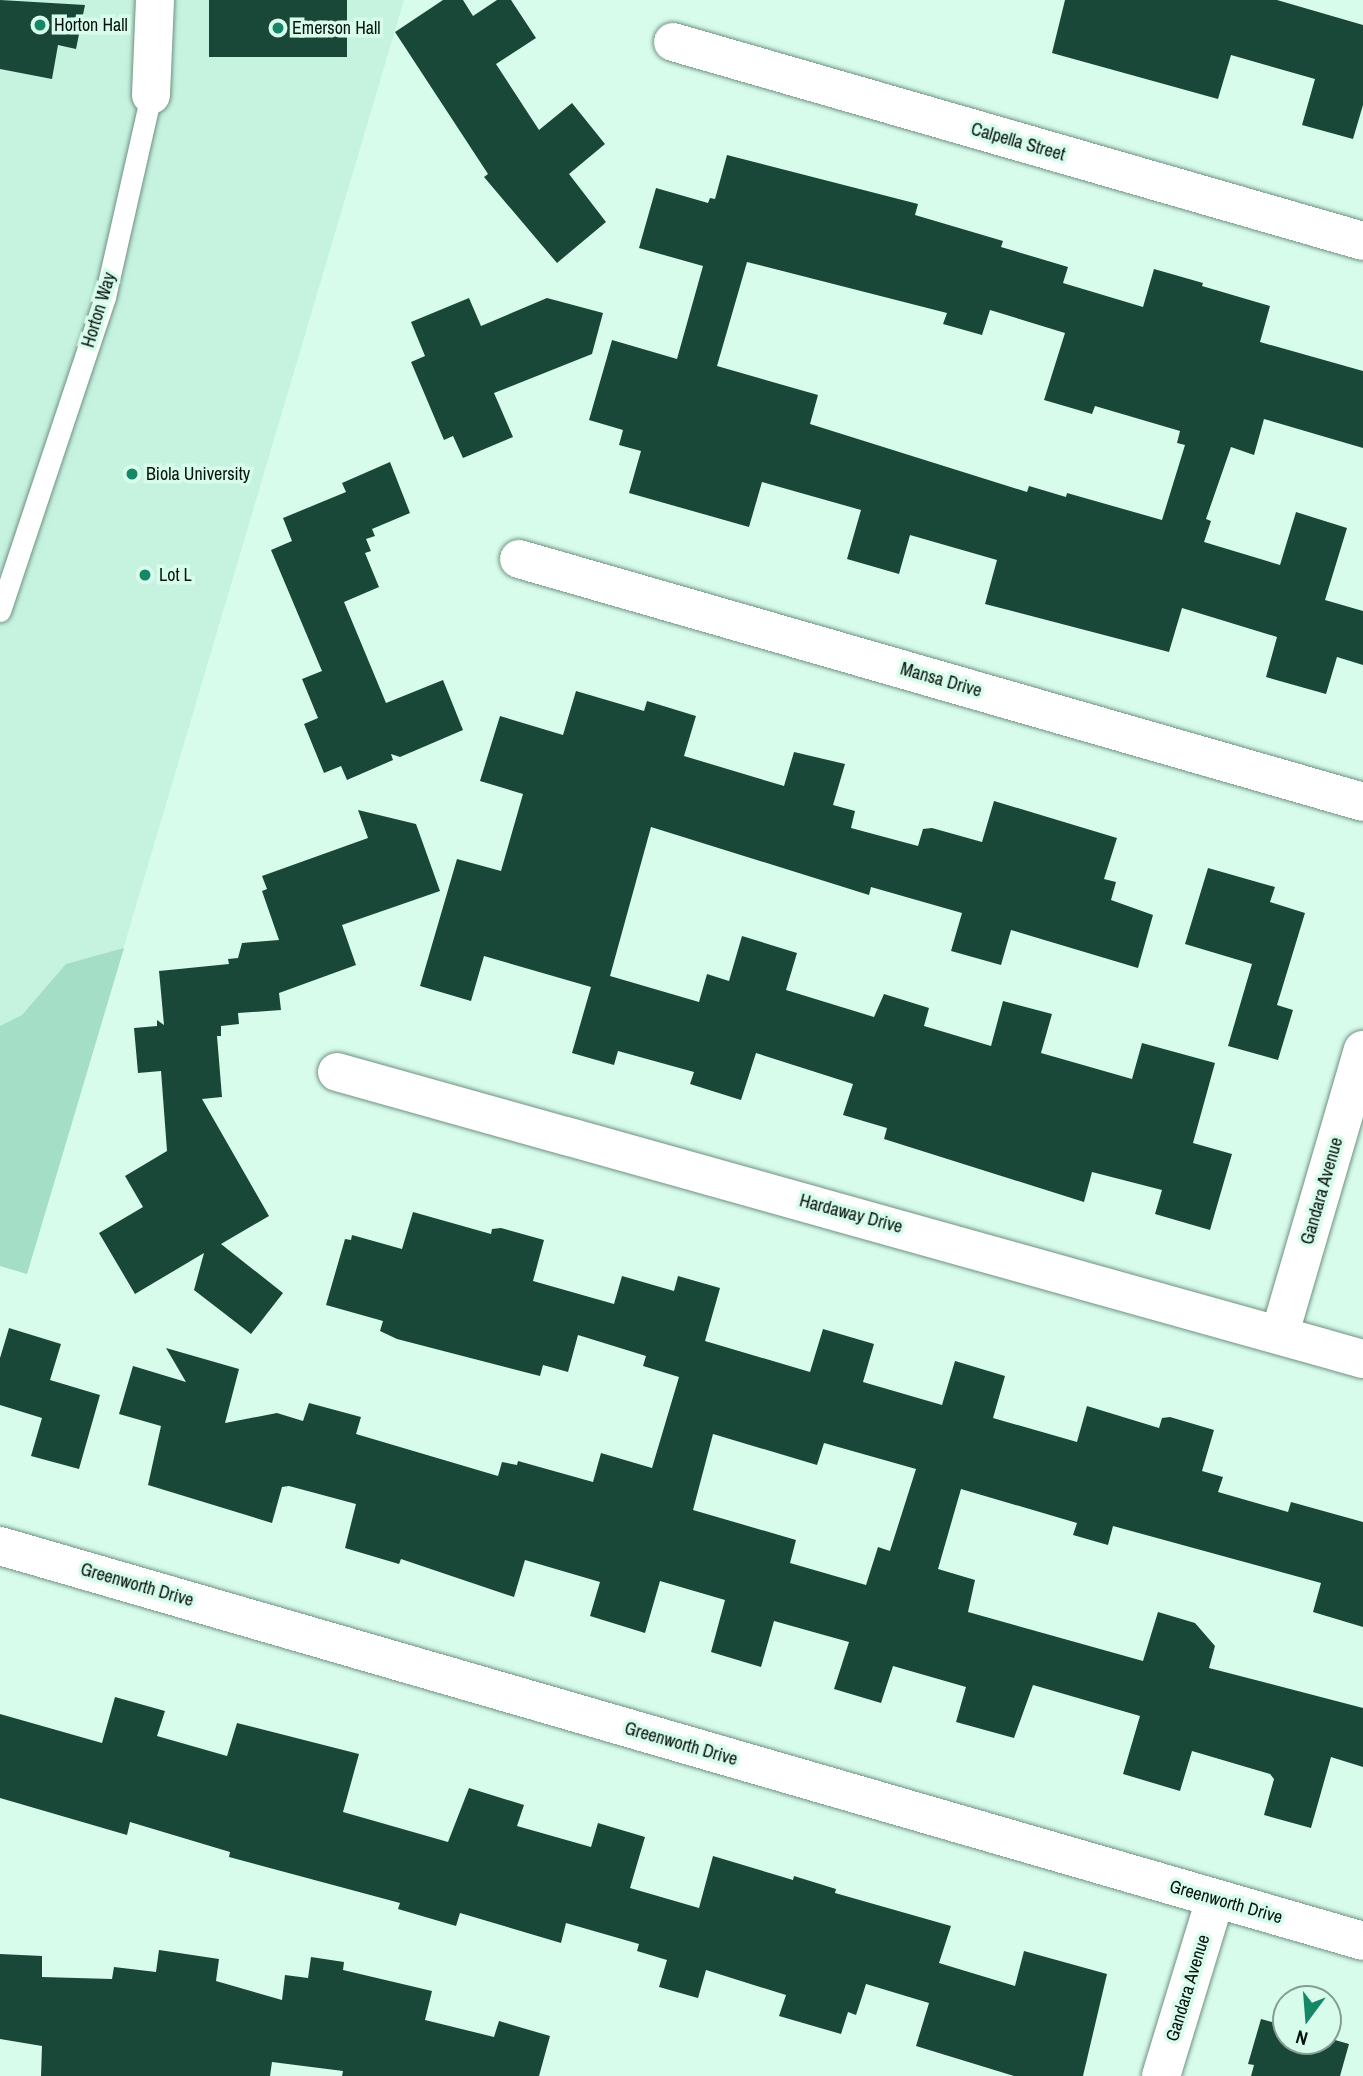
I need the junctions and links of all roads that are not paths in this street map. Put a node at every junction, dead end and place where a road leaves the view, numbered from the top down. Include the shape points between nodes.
1 (155, 0) edge
2 (673, 42) dead end
3 (151, 95) joint
4 (1363, 241) edge
5 (519, 559) dead end
6 (0, 611) edge
7 (1363, 802) edge
8 (1363, 1049) edge
9 (337, 1072) dead end
10 (1280, 1333) junction
11 (1363, 1359) edge
12 (0, 1546) edge
13 (1215, 1899) junction
14 (1363, 1941) edge
15 (1161, 2076) edge

1 - 3 street, Horton Way
2 - 4 street, Calpella Street
3 - 6 lane, Horton Way via 105,297
5 - 7 street, Mansa Drive
8 - 10 street, Gandara Avenue
9 - 10 street, Hardaway Drive
10 - 11 street, Hardaway Drive
12 - 13 street, Greenworth Drive
13 - 14 street, Greenworth Drive
13 - 15 street, Gandara Avenue

